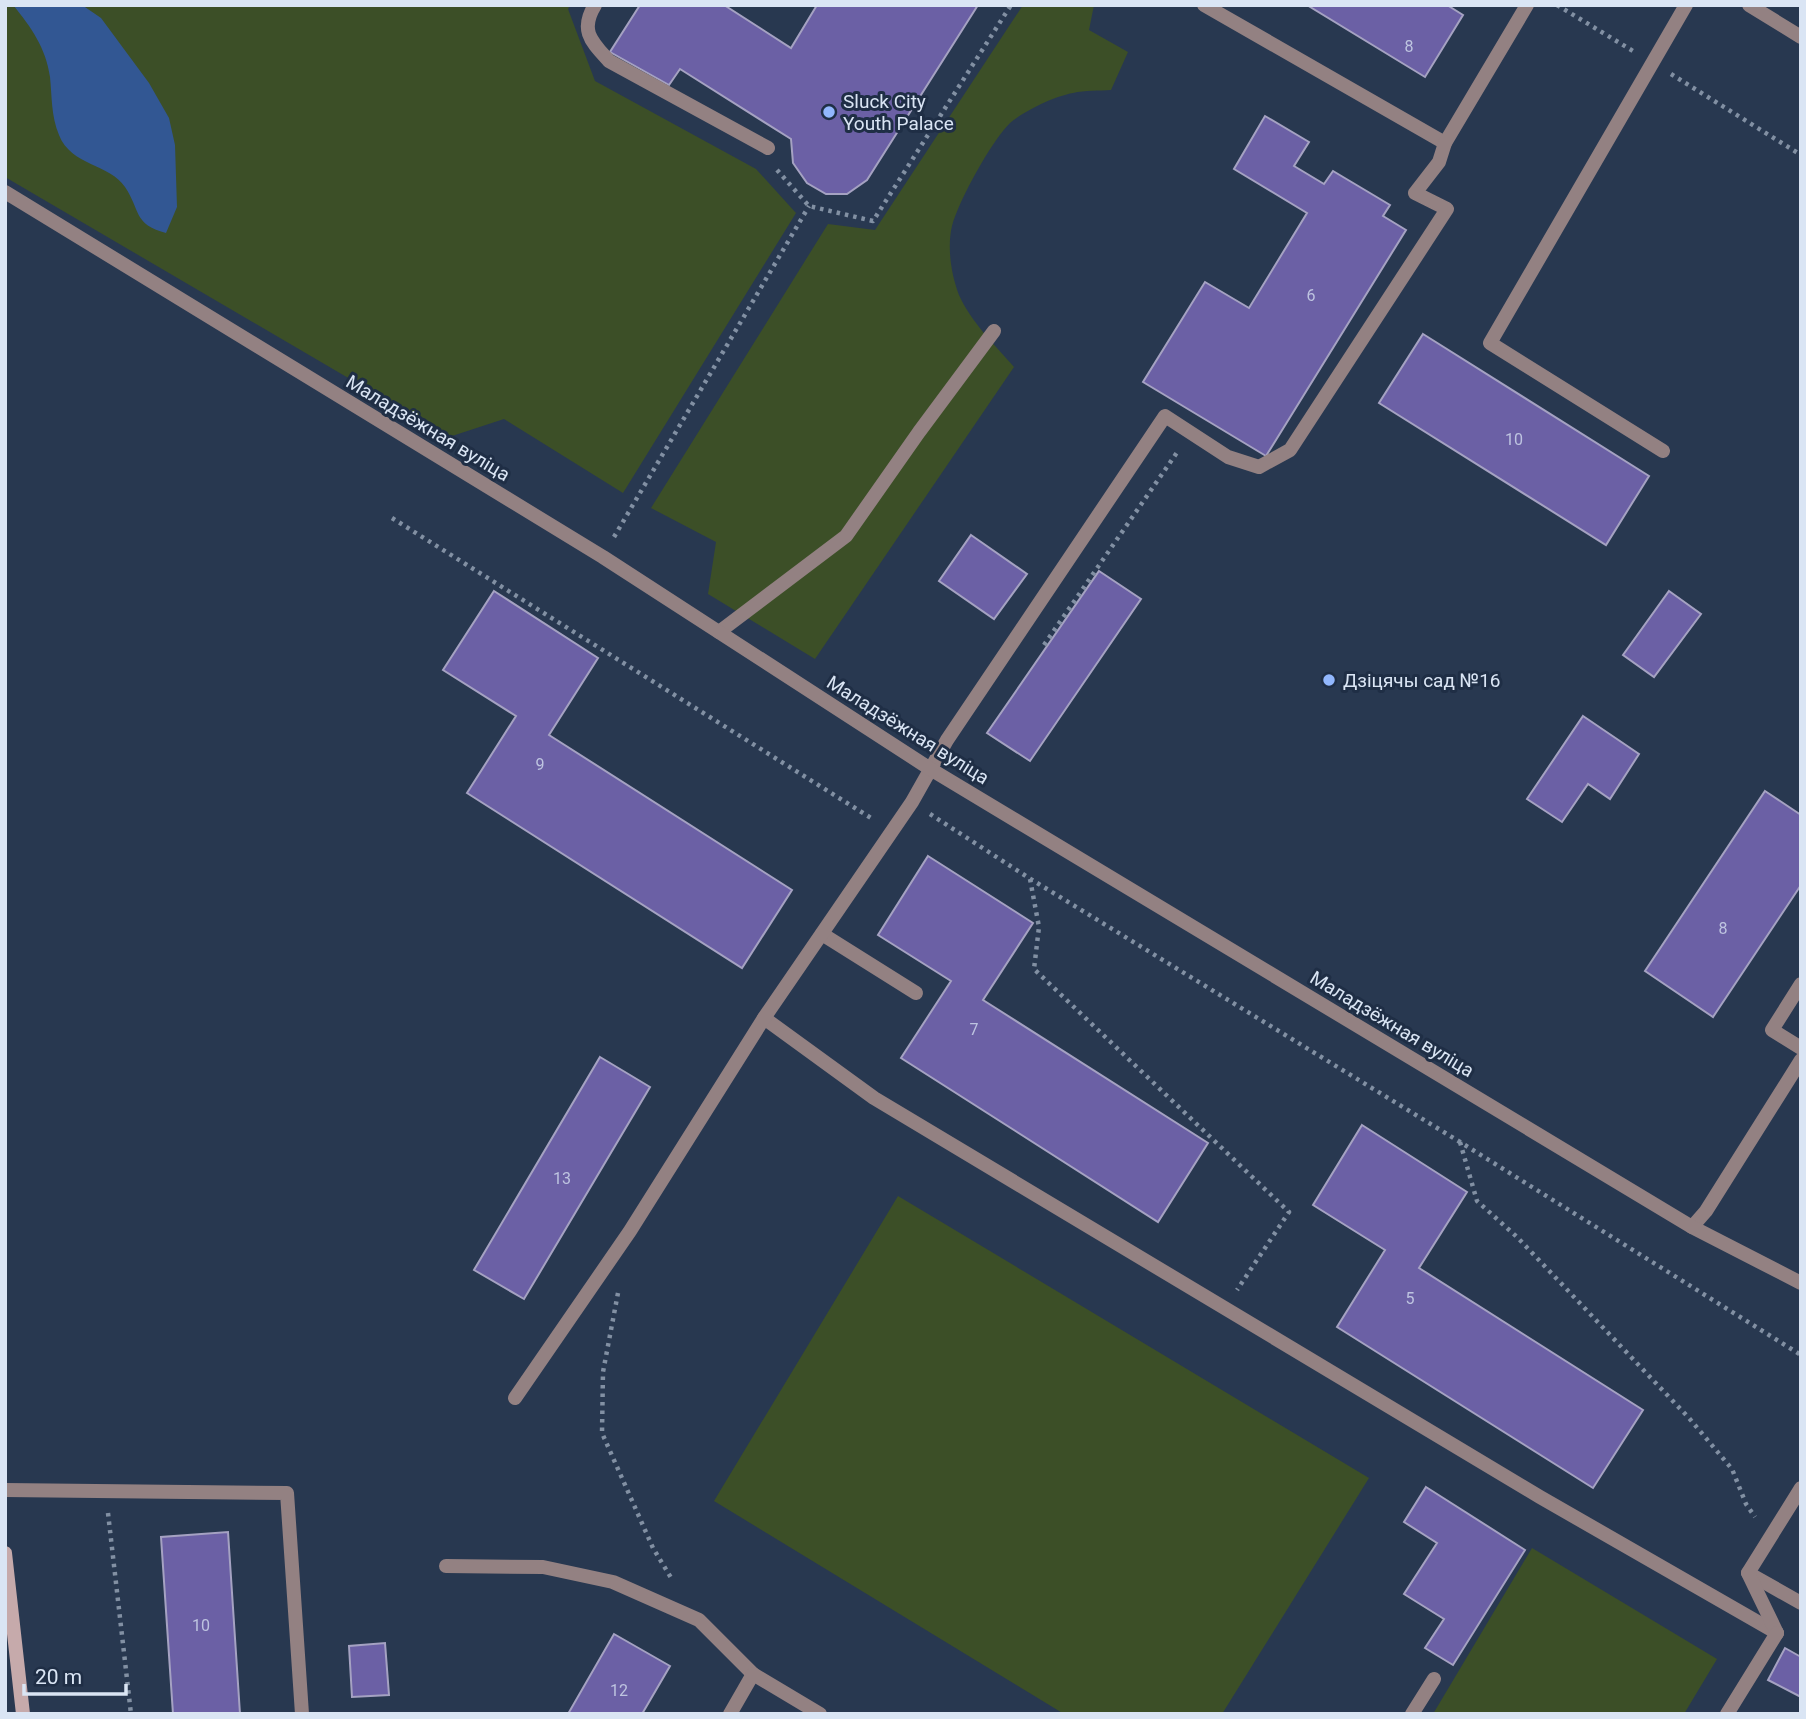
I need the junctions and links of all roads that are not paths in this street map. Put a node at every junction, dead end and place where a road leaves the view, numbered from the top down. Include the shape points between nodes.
1 (595, 5) edge
2 (1204, 5) edge
3 (1527, 5) edge
4 (1686, 5) edge
5 (1749, 5) edge
6 (1801, 37) edge
7 (1445, 143) junction
8 (768, 148) road end
9 (5, 192) edge
10 (994, 331) dead end
11 (1663, 452) dead end
12 (719, 632) junction
13 (932, 770) junction
14 (822, 934) junction
15 (1801, 984) edge
16 (916, 993) dead end
17 (764, 1018) junction
18 (1801, 1048) edge
19 (1801, 1060) edge
20 (1692, 1227) junction
21 (1801, 1283) edge
22 (515, 1398) dead end
23 (1801, 1488) edge
24 (5, 1490) edge
25 (5, 1553) edge
26 (446, 1566) dead end
27 (1748, 1573) junction
28 (1801, 1603) edge
29 (1777, 1633) junction
30 (753, 1674) junction
31 (1434, 1679) dead end
32 (23, 1714) edge
33 (302, 1714) edge
34 (730, 1714) edge
35 (820, 1714) edge
36 (1412, 1714) edge
37 (1727, 1714) edge

1 - 8 street via 588,16 589,39 609,61
2 - 7 street
3 - 7 street
4 - 11 street via 1490,343
5 - 6 street
7 - 13 street via 1439,162 1415,193 1447,209 1290,450 1259,467 1228,457 1165,416 947,740
9 - 12 street, Маладзёжная вуліца
10 - 12 street via 846,536
12 - 13 street, Маладзёжная вуліца
13 - 14 street
13 - 20 street, Маладзёжная вуліца
14 - 16 street
14 - 17 street
15 - 18 street via 1772,1030
17 - 22 street via 630,1231
17 - 29 street via 874,1098 1540,1497
19 - 20 street
20 - 21 street, Маладзёжная вуліца
23 - 27 street
24 - 33 street via 287,1493
25 - 32 main road
26 - 30 street via 542,1567 613,1583 699,1620
27 - 28 street
27 - 29 street
29 - 37 street
30 - 34 street
30 - 35 street
31 - 36 street

